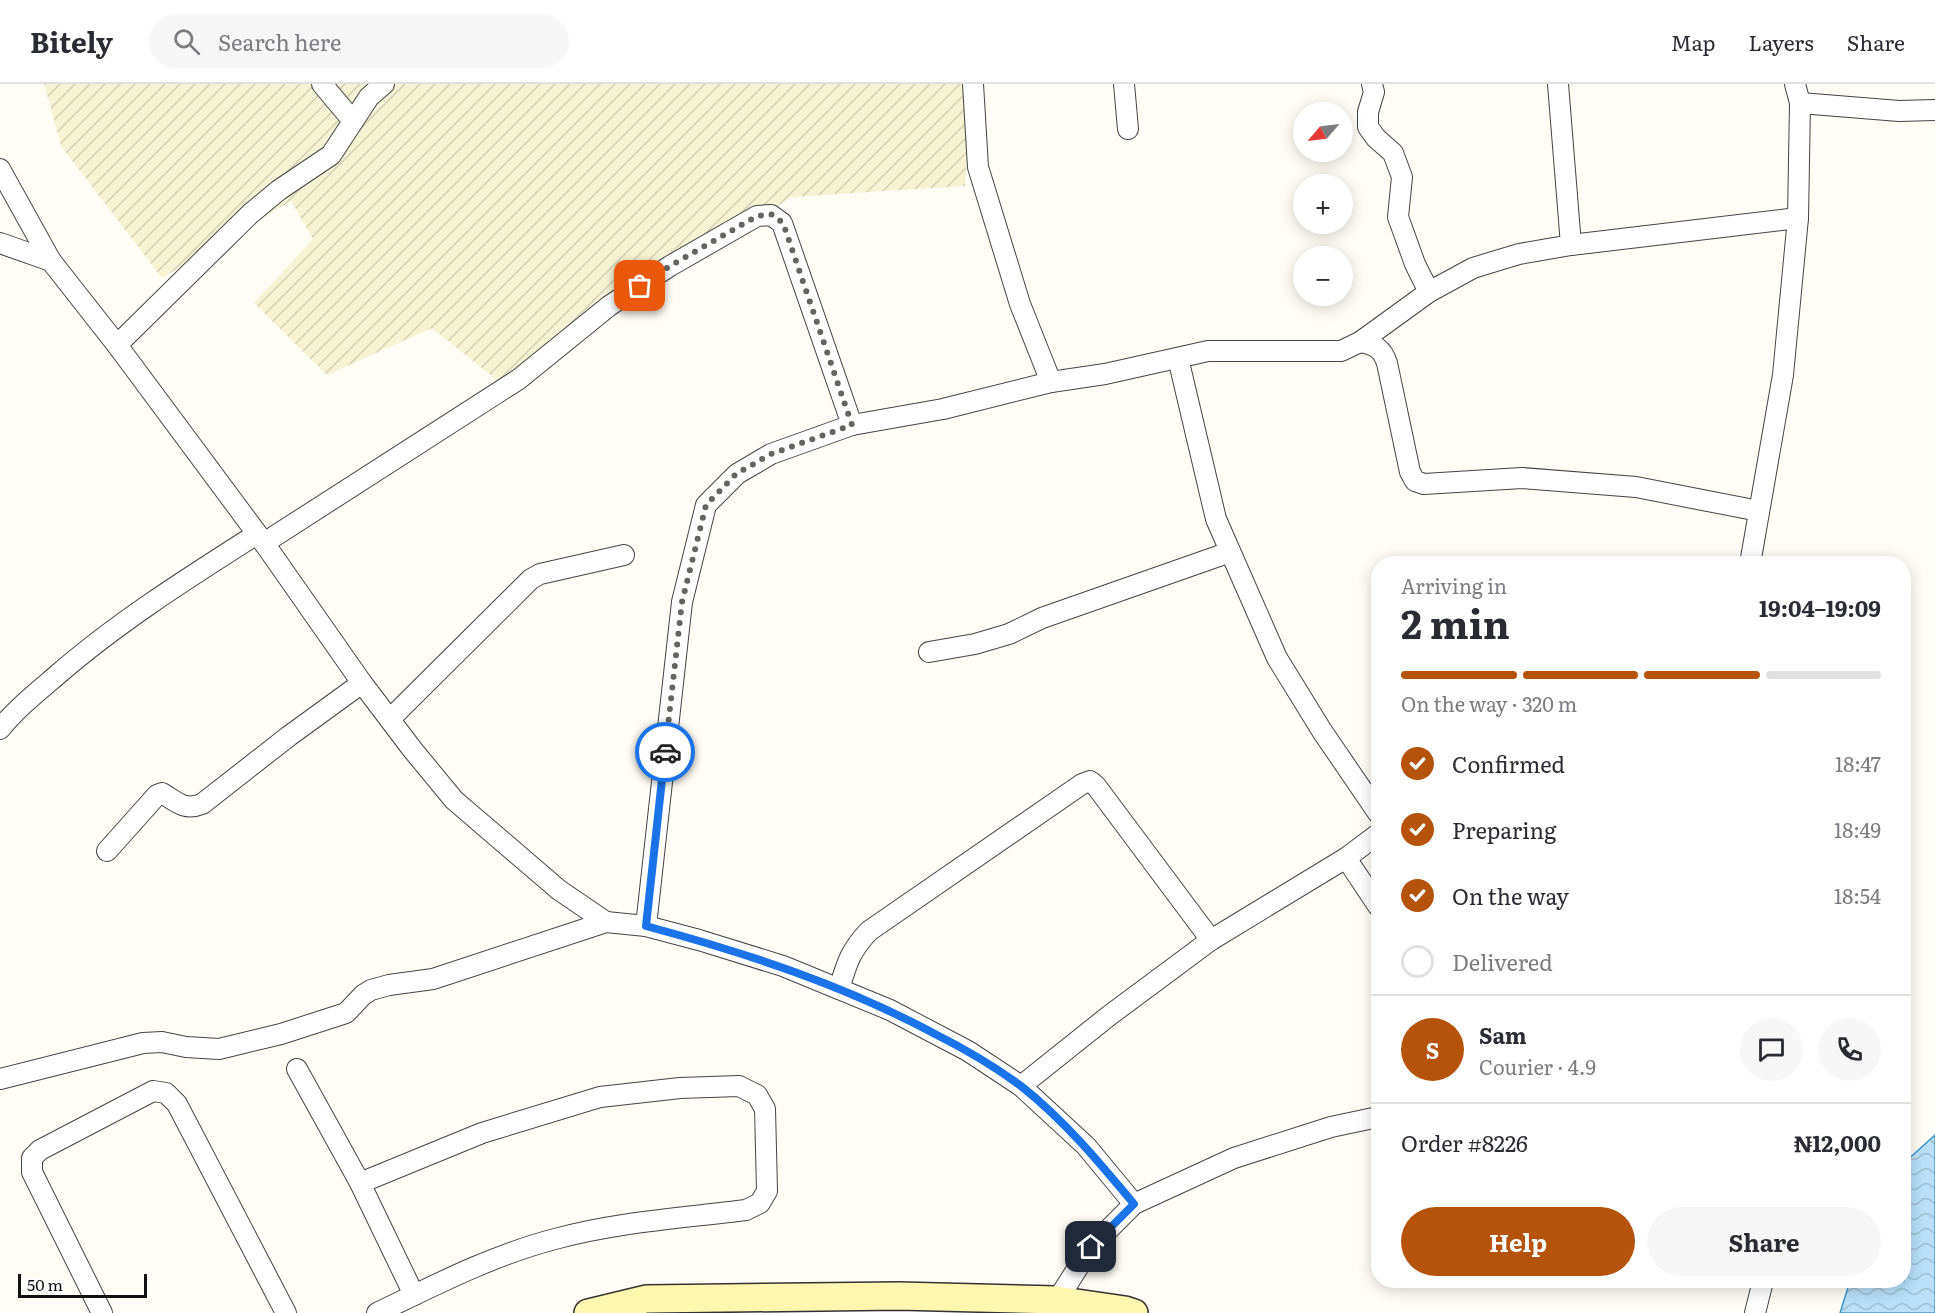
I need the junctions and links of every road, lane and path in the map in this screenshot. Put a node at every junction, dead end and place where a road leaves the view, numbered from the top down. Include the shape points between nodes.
1 (321, 84) edge
2 (384, 84) edge
3 (974, 84) edge
4 (1124, 84) edge
5 (1372, 84) edge
6 (1558, 84) edge
7 (1795, 84) edge
8 (1800, 103) junction
9 (1935, 110) edge
10 (353, 121) junction
11 (1128, 129) dead end
12 (0, 169) edge
13 (1798, 218) junction
14 (0, 243) edge
15 (1571, 245) junction
16 (51, 261) junction
17 (1429, 292) junction
18 (1360, 342) junction
19 (117, 345) junction
20 (1178, 358) junction
21 (1051, 382) junction
22 (852, 425) junction
23 (1759, 511) junction
24 (261, 538) junction
25 (1230, 552) junction
26 (624, 555) dead end
27 (1751, 556) edge
28 (929, 652) dead end
29 (362, 683) junction
30 (390, 719) junction
31 (0, 729) edge
32 (1371, 803) edge
33 (1371, 839) edge
34 (107, 851) dead end
35 (1346, 858) junction
36 (1371, 896) edge
37 (606, 922) junction
38 (646, 926) junction
39 (1211, 940) junction
40 (839, 989) junction
41 (297, 1069) dead end
42 (0, 1080) edge
43 (1021, 1086) junction
44 (1371, 1119) edge
45 (360, 1183) junction
46 (1134, 1204) junction
47 (1761, 1288) edge
48 (414, 1295) junction
49 (1053, 1306) edge
50 (102, 1313) edge
51 (286, 1313) edge
52 (377, 1313) edge
53 (588, 1313) edge
54 (1134, 1313) edge
55 (1755, 1313) edge

1 - 10 street
2 - 10 street via 369,96
3 - 21 street via 978,167 1020,304
4 - 11 street
5 - 17 street via 1368,127 1393,153 1402,177 1398,217
6 - 15 street
7 - 8 street
8 - 9 street
8 - 13 street
10 - 19 street via 330,155 250,214
12 - 16 street
13 - 15 street
13 - 23 street via 1783,375
14 - 16 street
15 - 17 street via 1519,254 1473,268
16 - 19 street
17 - 18 street
18 - 20 street via 1341,351 1208,351
18 - 23 street via 1374,345 1388,363 1415,481 1424,484 1522,478 1636,488
19 - 24 street
20 - 21 street
20 - 25 street via 1216,519
21 - 22 street via 943,409
22 - 24 street via 783,223 771,214 757,216 618,300 519,379
22 - 38 street via 771,454 736,474 706,505 682,602
23 - 27 street
24 - 29 street
24 - 31 street via 159,598 81,653
25 - 28 street via 1042,618 1009,634
25 - 32 street via 1276,658
26 - 30 street via 531,579
29 - 30 street
29 - 34 street via 202,804 192,808 162,793 157,795
30 - 37 street via 454,800 559,890
33 - 35 street
35 - 36 street
35 - 39 street
37 - 38 street
37 - 42 street via 433,979 371,990 346,1013 281,1034 219,1049 143,1043
38 - 40 street via 783,966
39 - 40 street via 1089,781 869,930 856,944
39 - 43 street
40 - 43 street via 890,1010 958,1046
41 - 45 street
43 - 46 street via 1086,1146
44 - 46 street via 1331,1127 1234,1158
45 - 48 street
45 - 48 street via 482,1133 600,1097 739,1086 757,1095 765,1109 766,1191 760,1203 746,1210 555,1239 473,1267
46 - 49 street via 1091,1247
47 - 55 street
48 - 52 street
49 - 53 main road via 899,1296 646,1299
49 - 54 main road
50 - 51 street via 32,1172 32,1158 40,1150 153,1091 166,1093 177,1104

